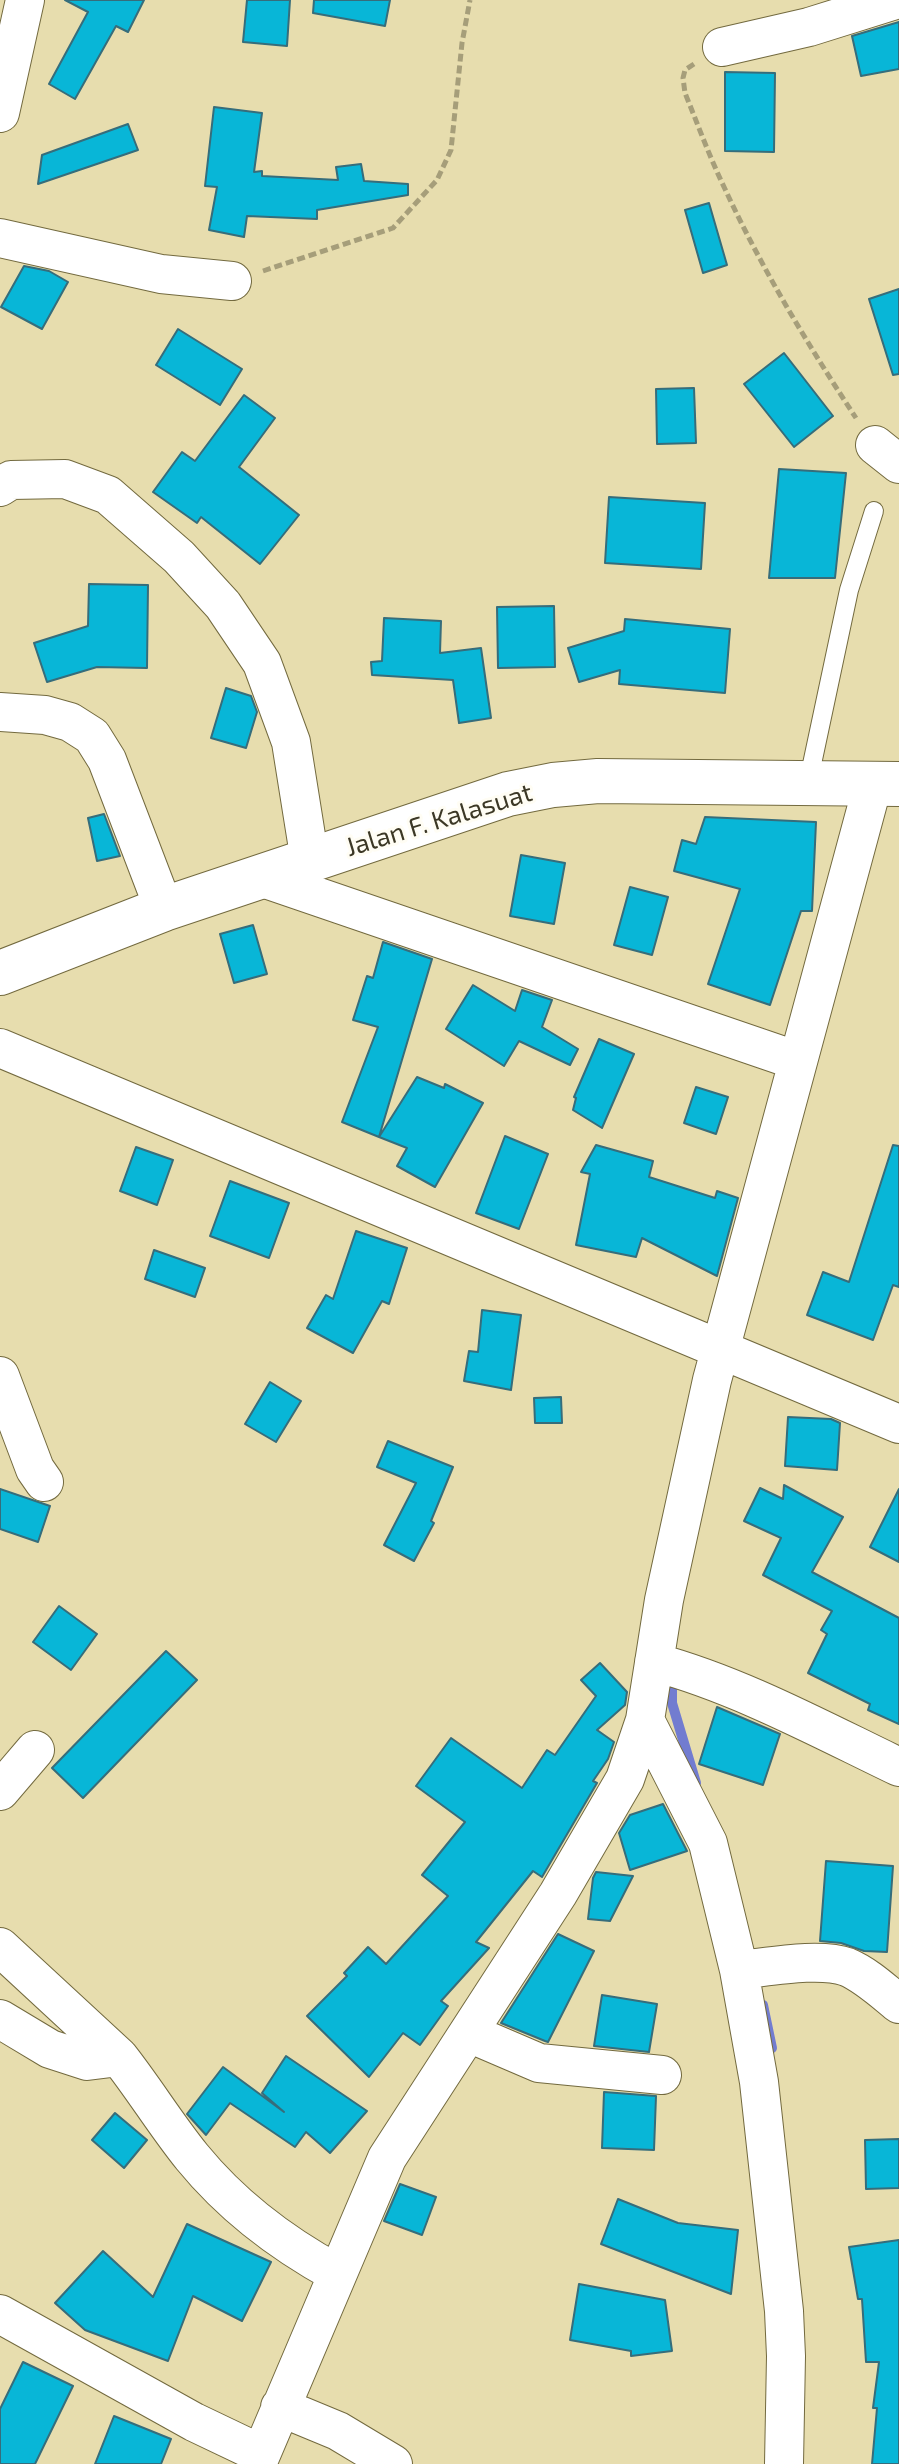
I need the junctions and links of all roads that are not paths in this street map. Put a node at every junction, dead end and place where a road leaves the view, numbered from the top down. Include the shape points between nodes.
1 (25, 0) edge
2 (895, 0) edge
3 (722, 47) road end
4 (0, 113) edge
5 (0, 238) edge
6 (232, 281) road end
7 (0, 487) edge
8 (874, 511) dead end
9 (0, 712) edge
10 (808, 783) junction
11 (886, 784) edge
12 (310, 861) junction
13 (260, 877) junction
14 (164, 909) junction
15 (0, 973) edge
16 (0, 1048) edge
17 (798, 1061) junction
18 (722, 1350) junction
19 (0, 1376) edge
20 (899, 1424) edge
21 (44, 1482) dead end
22 (672, 1667) junction
23 (645, 1720) junction
24 (35, 1750) dead end
25 (899, 1767) edge
26 (0, 1791) edge
27 (0, 1947) edge
28 (766, 1967) junction
29 (899, 2004) edge
30 (0, 2019) edge
31 (469, 2033) junction
32 (119, 2057) junction
33 (662, 2075) dead end
34 (336, 2273) junction
35 (0, 2314) edge
36 (280, 2407) junction
37 (259, 2459) edge
38 (393, 2464) edge
39 (784, 2464) edge

1 - 4 street
2 - 3 street
5 - 6 street via 161,274
7 - 12 street via 11,480 65,479 108,495 179,557 223,605 262,663 291,742
8 - 10 lane via 849,590
9 - 14 street via 45,715 92,736 107,760
10 - 11 street, Jalan F. Kalasuat
10 - 12 street, Jalan F. Kalasuat via 553,785 508,794
11 - 17 street
12 - 13 street, Jalan F. Kalasuat
13 - 14 street, Jalan F. Kalasuat
13 - 17 street
14 - 15 street, Jalan F. Kalasuat
16 - 18 street
17 - 18 street
18 - 20 street
18 - 22 street via 681,1516
19 - 21 street
22 - 23 street
22 - 25 street via 766,1704
23 - 28 street
23 - 31 street via 625,1779
24 - 26 street
27 - 32 street
28 - 29 street via 846,1967
28 - 39 street via 759,2082 784,2311
30 - 32 street via 50,2049 87,2061
31 - 33 street via 539,2063
31 - 34 street via 387,2158
32 - 34 street via 192,2157 239,2208
34 - 36 street
35 - 37 street
36 - 37 street
36 - 38 street via 338,2431

